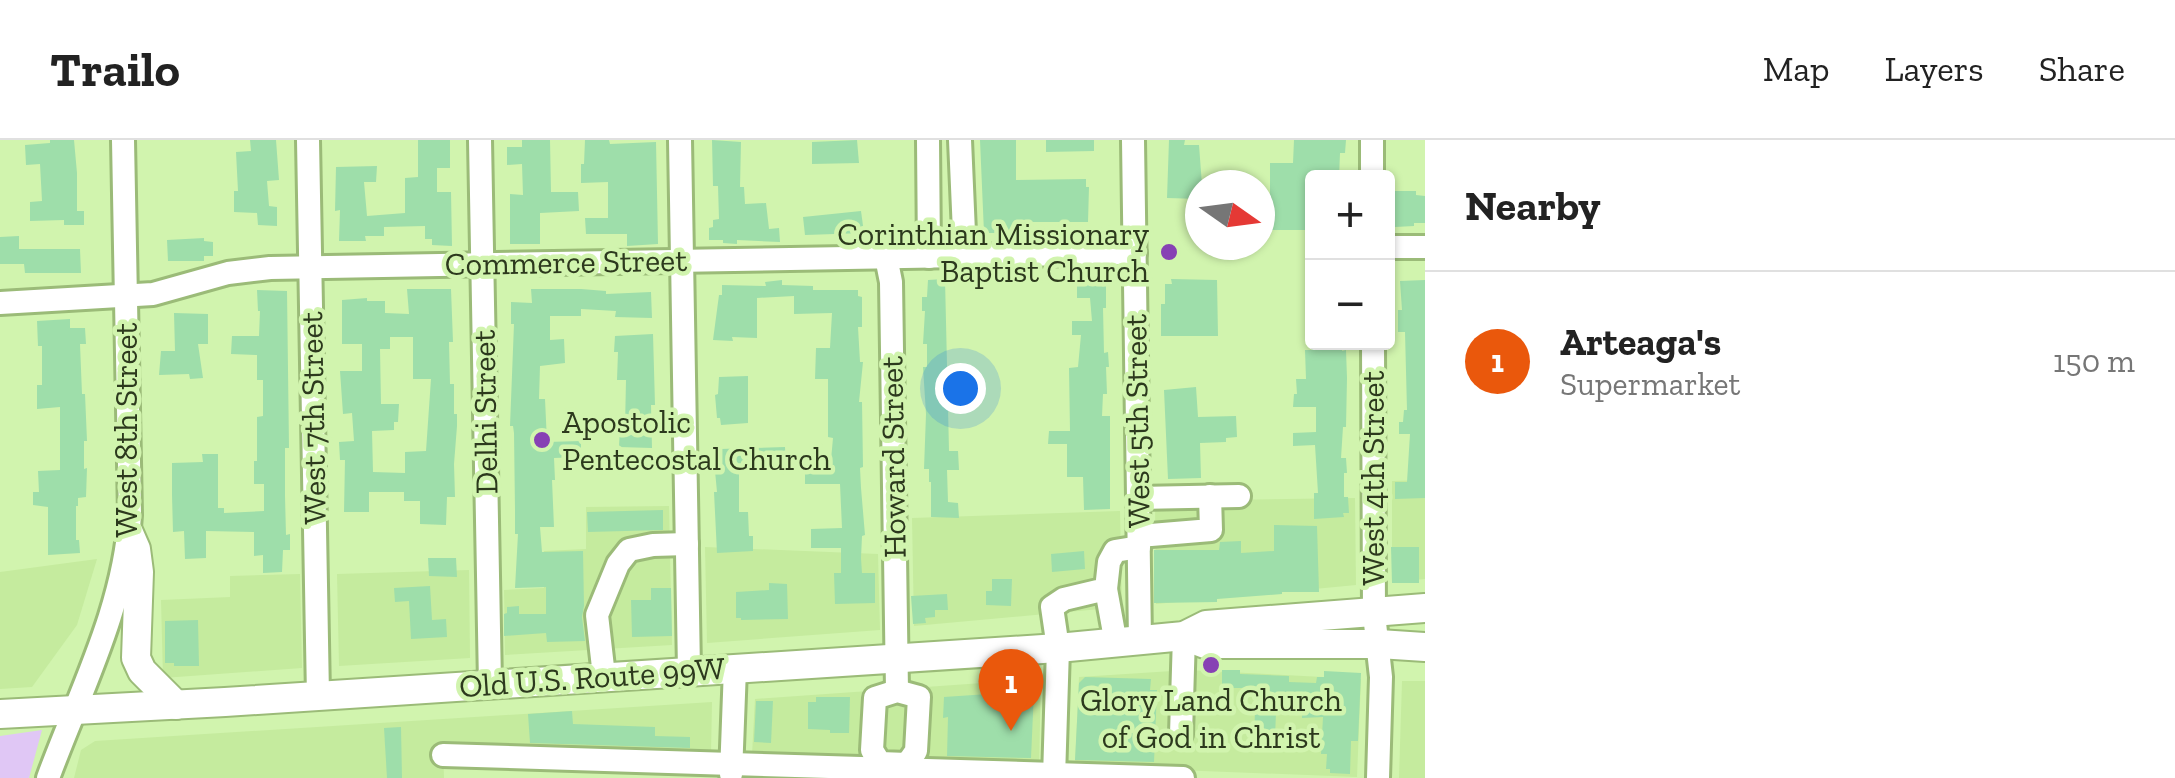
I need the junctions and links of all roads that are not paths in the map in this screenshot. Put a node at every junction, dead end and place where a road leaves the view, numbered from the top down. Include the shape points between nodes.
1 (123, 140) edge
2 (308, 140) edge
3 (480, 140) edge
4 (680, 140) edge
5 (928, 140) edge
6 (960, 140) edge
7 (1133, 140) edge
8 (1372, 140) edge
9 (1372, 170) edge
10 (1425, 247) edge
11 (1395, 248) edge
12 (1134, 253) junction
13 (929, 256) junction
14 (966, 256) junction
15 (886, 257) junction
16 (682, 260) junction
17 (482, 264) junction
18 (310, 267) junction
19 (126, 296) junction
20 (0, 303) edge
21 (1373, 350) edge
22 (1210, 496) junction
23 (1239, 496) dead end
24 (1138, 498) junction
25 (129, 533) junction
26 (1139, 541) junction
27 (687, 544) junction
28 (1106, 589) junction
29 (1425, 608) edge
30 (1374, 614) junction
31 (1184, 636) junction
32 (1128, 642) junction
33 (1379, 644) junction
34 (1425, 647) edge
35 (1058, 648) junction
36 (896, 658) junction
37 (735, 668) junction
38 (689, 671) junction
39 (604, 676) junction
40 (490, 684) junction
41 (897, 690) dead end
42 (318, 696) junction
43 (176, 704) junction
44 (73, 710) junction
45 (0, 714) edge
46 (1181, 734) dead end
47 (443, 755) dead end
48 (731, 770) edge
49 (1054, 776) edge
50 (48, 778) edge
51 (1183, 778) edge
52 (1378, 778) edge

1 - 19 street, West 8th Street
2 - 18 street, West 7th Street
3 - 17 street, Delhi Street
4 - 16 street
5 - 13 street
6 - 14 street
7 - 12 street, West 5th Street
8 - 9 street
10 - 11 street
12 - 14 street, Commerce Street
12 - 24 street, West 5th Street
13 - 14 street, Commerce Street
13 - 15 street, Commerce Street
15 - 16 street, Commerce Street
15 - 36 street, Howard Street
16 - 17 street, Commerce Street
16 - 27 street
17 - 18 street, Commerce Street
17 - 40 street, Delhi Street
18 - 19 street, Commerce Street via 228,273
18 - 42 street, West 7th Street
19 - 20 street, Commerce Street
19 - 25 street, West 8th Street
21 - 30 street, West 4th Street
22 - 23 street
22 - 24 street
22 - 26 street via 1211,530
24 - 26 street, West 5th Street
25 - 43 main road via 140,572 136,658
25 - 44 street, West 8th Street via 114,609
26 - 28 street via 1115,552
26 - 32 street, West 5th Street
27 - 38 street
27 - 39 street via 630,550 618,564 597,615
28 - 32 street
28 - 35 street via 1052,607
29 - 30 main road, Old U.S. Route 99W
30 - 31 main road, Old U.S. Route 99W via 1206,625
30 - 33 street, West 4th Street
31 - 32 main road, Old U.S. Route 99W
31 - 33 main road, Old U.S. Route 99W via 1205,644
31 - 46 street
32 - 35 main road, Old U.S. Route 99W
33 - 34 main road, Old U.S. Route 99W
33 - 52 street, West 4th Street
35 - 36 main road, Old U.S. Route 99W
35 - 49 street
36 - 37 main road, Old U.S. Route 99W
36 - 41 street, Howard Street
37 - 38 main road, Old U.S. Route 99W
37 - 48 street
38 - 39 main road, Old U.S. Route 99W
39 - 40 main road, Old U.S. Route 99W
40 - 42 main road, Old U.S. Route 99W
42 - 43 main road, Old U.S. Route 99W
43 - 44 main road, Old U.S. Route 99W
44 - 45 main road, Old U.S. Route 99W
44 - 50 street, West 8th Street
47 - 48 street
48 - 49 street
49 - 51 street

